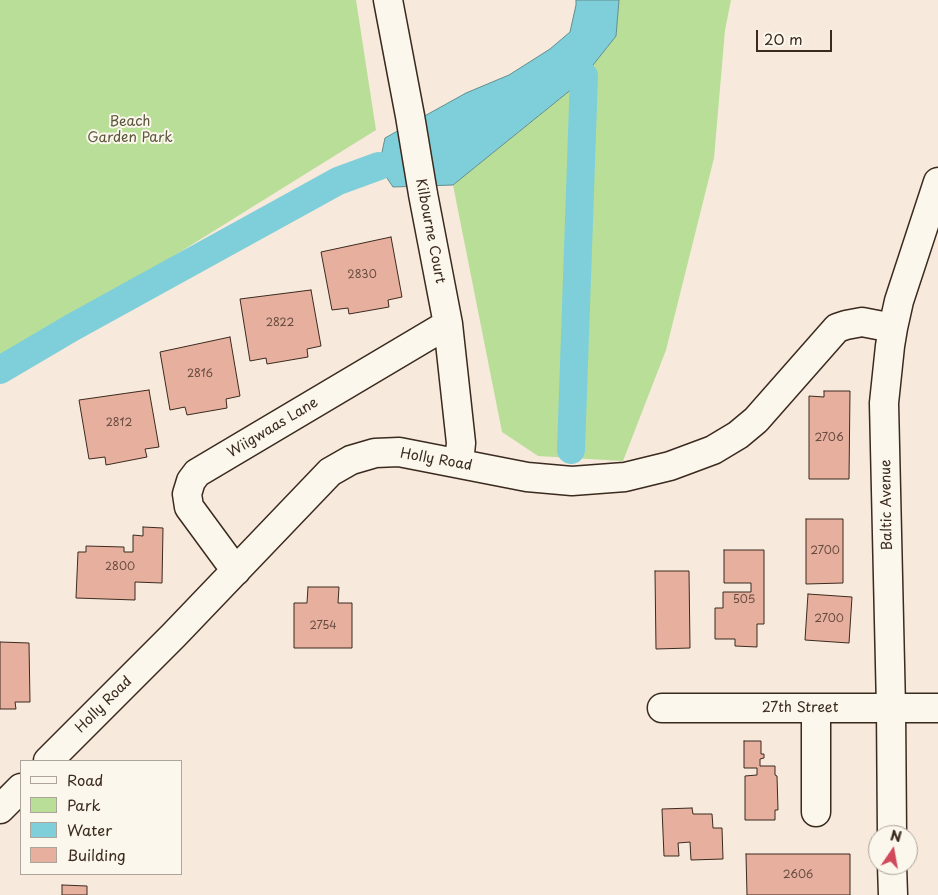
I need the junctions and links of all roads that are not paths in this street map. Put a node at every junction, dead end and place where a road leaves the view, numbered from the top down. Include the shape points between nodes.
1 (388, 0) edge
2 (938, 182) edge
3 (448, 324) junction
4 (892, 328) junction
5 (459, 463) junction
6 (236, 572) junction
7 (662, 708) dead end
8 (816, 708) junction
9 (891, 708) junction
10 (938, 708) edge
11 (49, 760) edge
12 (20, 789) edge
13 (0, 809) edge
14 (816, 812) dead end
15 (892, 825) edge
16 (892, 875) edge
17 (893, 895) edge

1 - 3 street, Kilbourne Court
2 - 4 street, Baltic Avenue
3 - 5 street, Kilbourne Court via 461,443
3 - 6 street, Wiigwaas Lane via 197,473 187,494 189,507
4 - 5 street, Holly Road via 862,322 837,328 756,420 738,435 713,450 670,466 625,477 572,481 527,477
4 - 9 street, Baltic Avenue via 884,403
5 - 6 street, Holly Road via 399,452 375,453 351,460 330,472
6 - 11 street, Holly Road
7 - 8 street, 27th Street
8 - 9 street, 27th Street
8 - 14 street
9 - 10 street, 27th Street
9 - 15 street, Baltic Avenue
12 - 13 street
16 - 17 street

